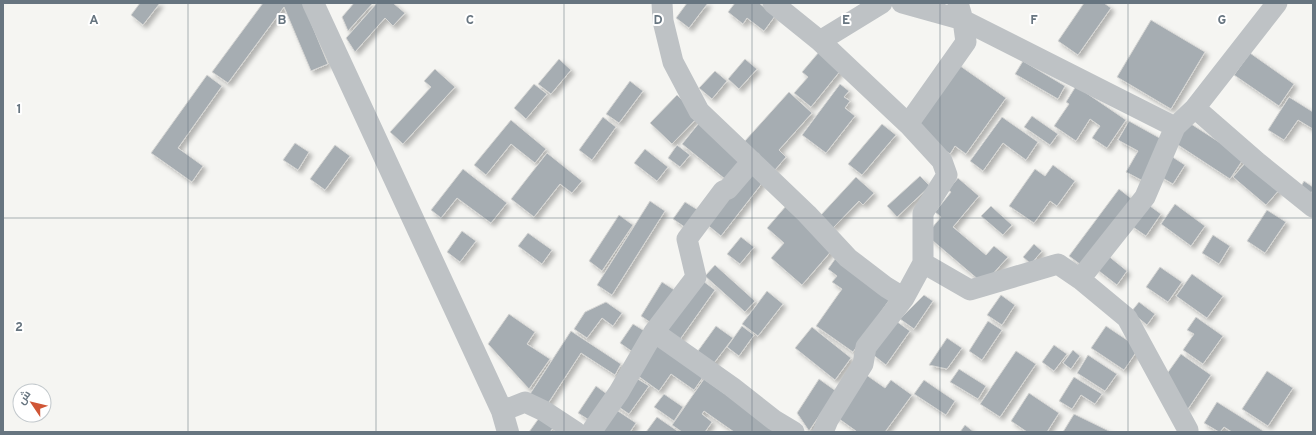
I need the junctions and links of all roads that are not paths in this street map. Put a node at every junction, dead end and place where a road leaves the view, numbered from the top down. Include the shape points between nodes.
1 (313, 3) edge
2 (662, 3) edge
3 (773, 3) edge
4 (882, 3) edge
5 (902, 3) edge
6 (1277, 3) edge
7 (961, 11) edge
8 (820, 41) junction
9 (1195, 108) junction
10 (908, 124) junction
11 (1175, 127) junction
12 (752, 161) junction
13 (1313, 207) edge
14 (923, 263) junction
15 (1080, 279) junction
16 (904, 298) junction
17 (654, 332) junction
18 (502, 411) junction
19 (508, 432) edge
20 (576, 432) edge
21 (591, 432) edge
22 (794, 432) edge
23 (823, 432) edge
24 (1187, 432) edge

1 - 18 street
2 - 12 street via 663,20 673,62 699,111
3 - 8 street
4 - 8 street
5 - 7 street
6 - 9 street
7 - 10 street via 966,42
7 - 11 street
8 - 10 street
9 - 11 street
9 - 13 street
10 - 14 street via 942,161 948,175 923,213
11 - 15 street via 1145,197
12 - 16 street via 848,258
12 - 17 street via 728,189 723,191 687,240 696,277
14 - 15 street via 970,290 1058,264
14 - 16 street
15 - 24 street via 1127,318
16 - 23 street via 866,347 864,364
17 - 21 street via 619,392
17 - 22 street
18 - 19 street
18 - 20 street via 525,402

